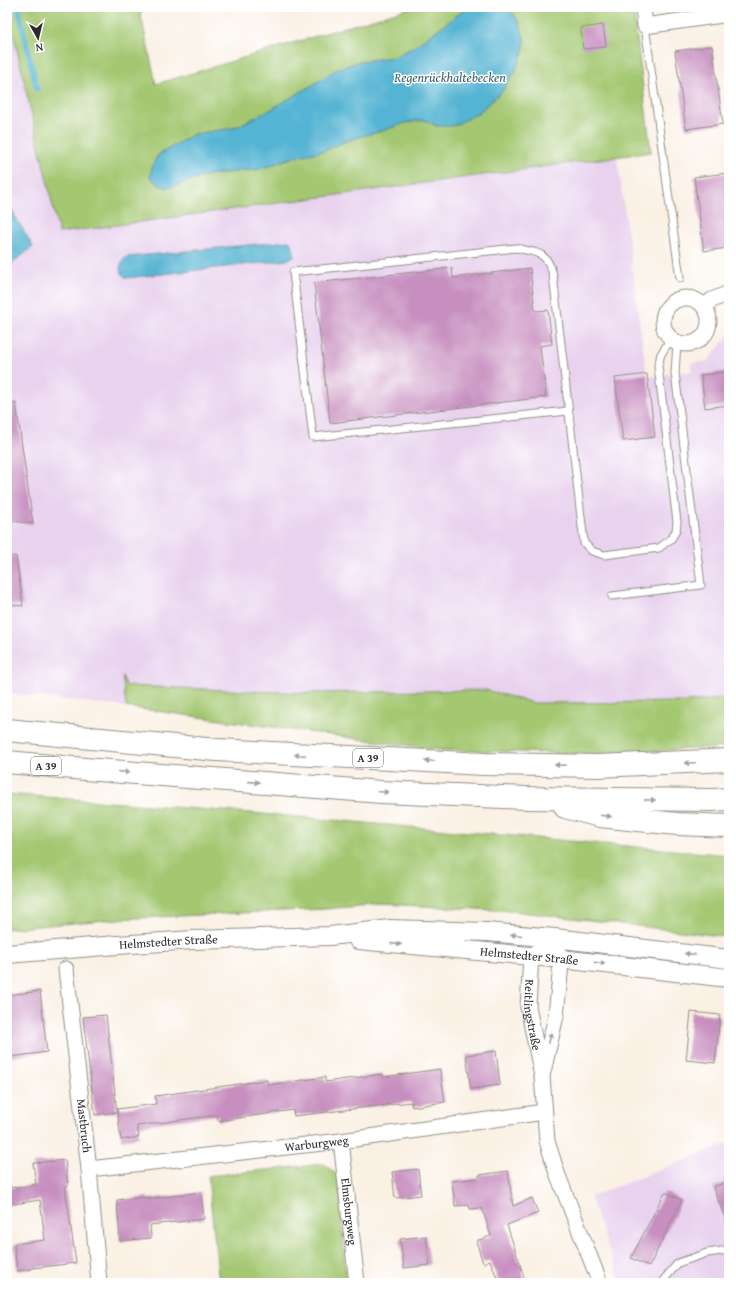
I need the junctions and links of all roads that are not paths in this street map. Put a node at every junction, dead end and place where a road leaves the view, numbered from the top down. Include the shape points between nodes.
1 (643, 7) edge
2 (729, 14) edge
3 (645, 26) junction
4 (680, 278) dead end
5 (729, 293) edge
6 (704, 307) junction
7 (674, 341) junction
8 (568, 411) junction
9 (612, 596) dead end
10 (7, 730) edge
11 (729, 760) edge
12 (7, 762) edge
13 (527, 798) junction
14 (729, 799) edge
15 (729, 826) edge
16 (330, 936) junction
17 (555, 938) junction
18 (7, 954) edge
19 (531, 956) junction
20 (561, 959) junction
21 (729, 959) edge
22 (66, 969) dead end
23 (729, 978) edge
24 (542, 1076) junction
25 (544, 1112) junction
26 (341, 1141) junction
27 (88, 1169) junction
28 (729, 1250) edge
29 (98, 1283) edge
30 (357, 1283) edge
31 (600, 1283) edge
32 (661, 1283) edge

1 - 3 street
2 - 3 street
3 - 4 lane
5 - 6 street via 712,300
6 - 7 street via 708,321 704,335 692,343
6 - 7 street via 698,302 684,298 670,305 665,311 663,326
7 - 8 lane via 661,354 658,366 677,522 676,531 671,539 659,548 604,554 592,551 584,543
7 - 9 lane via 675,374 701,585
8 - 8 lane via 553,275 544,256 516,248 293,272 312,437
11 -> 10 highway, A 39 via 598,766 484,764 217,750
12 -> 13 highway, A 39 via 381,792
13 -> 14 highway, A 39
13 -> 15 highway via 600,816 677,824
17 -> 16 street, Helmstedter Straße via 390,928
16 - 18 street, Helmstedter Straße via 185,941
16 -> 19 street, Helmstedter Straße
17 - 19 street
17 - 20 street, Reitlingstraße
21 -> 17 street, Helmstedter Straße
19 - 20 street, Helmstedter Straße
19 - 24 street, Reitlingstraße via 528,1008
20 -> 23 street, Helmstedter Straße
24 -> 20 street, Reitlingstraße via 556,1016
22 - 27 street, Mastbruch
24 - 25 street, Reitlingstraße
25 - 26 street, Warburgweg
25 - 31 street, Reitlingstraße via 547,1140 557,1173
26 - 27 street, Warburgweg
26 - 30 street, Elmsburgweg
27 - 29 street, Mastbruch
28 - 32 lane via 707,1253 678,1263

